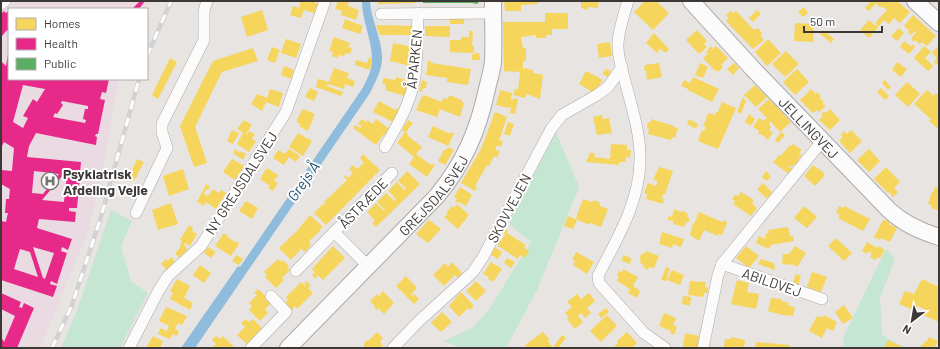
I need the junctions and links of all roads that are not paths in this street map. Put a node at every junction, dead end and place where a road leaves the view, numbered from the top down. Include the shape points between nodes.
1 (5, 1) edge
2 (207, 1) edge
3 (325, 1) edge
4 (628, 1) edge
5 (915, 1) edge
6 (1, 4) edge
7 (698, 4) edge
8 (493, 7) edge
9 (418, 13) junction
10 (381, 14) dead end
11 (939, 23) edge
12 (622, 67) junction
13 (823, 140) junction
14 (386, 147) dead end
15 (392, 173) dead end
16 (136, 213) dead end
17 (334, 232) junction
18 (939, 237) edge
19 (722, 264) junction
20 (368, 266) junction
21 (296, 270) dead end
22 (271, 296) dead end
23 (822, 299) dead end
24 (129, 348) edge
25 (251, 348) edge
26 (288, 348) edge
27 (393, 348) edge
28 (665, 348) edge
29 (703, 348) edge

1 - 6 street
2 - 16 street via 204,11 204,40 162,124 167,148
3 - 24 street, NY GREJSDALSVEJ via 286,112 201,246 168,276
4 - 12 street via 618,44
5 - 11 street
7 - 13 street, JELLINGVEJ via 753,69
8 - 9 street, ÅPARKEN
8 - 20 street, GREJSDALSVEJ via 493,63 476,130 465,155 452,178 437,196
9 - 10 street, ÅPARKEN
9 - 14 street, ÅPARKEN via 414,82 402,118
12 - 27 street, SKOVVEJEN via 608,87 562,115 551,129 473,272 419,320
12 - 28 street via 636,122 640,162 630,210 598,276 599,282 644,334
13 - 18 street, JELLINGVEJ via 899,219
13 - 19 street
15 - 17 street, ÅSTRÆDE
17 - 20 street, ÅSTRÆDE
17 - 21 street, ÅSTRÆDE
19 - 23 street, ABILDVEJ
19 - 29 street
20 - 26 street, GREJSDALSVEJ
22 - 25 street via 286,312

